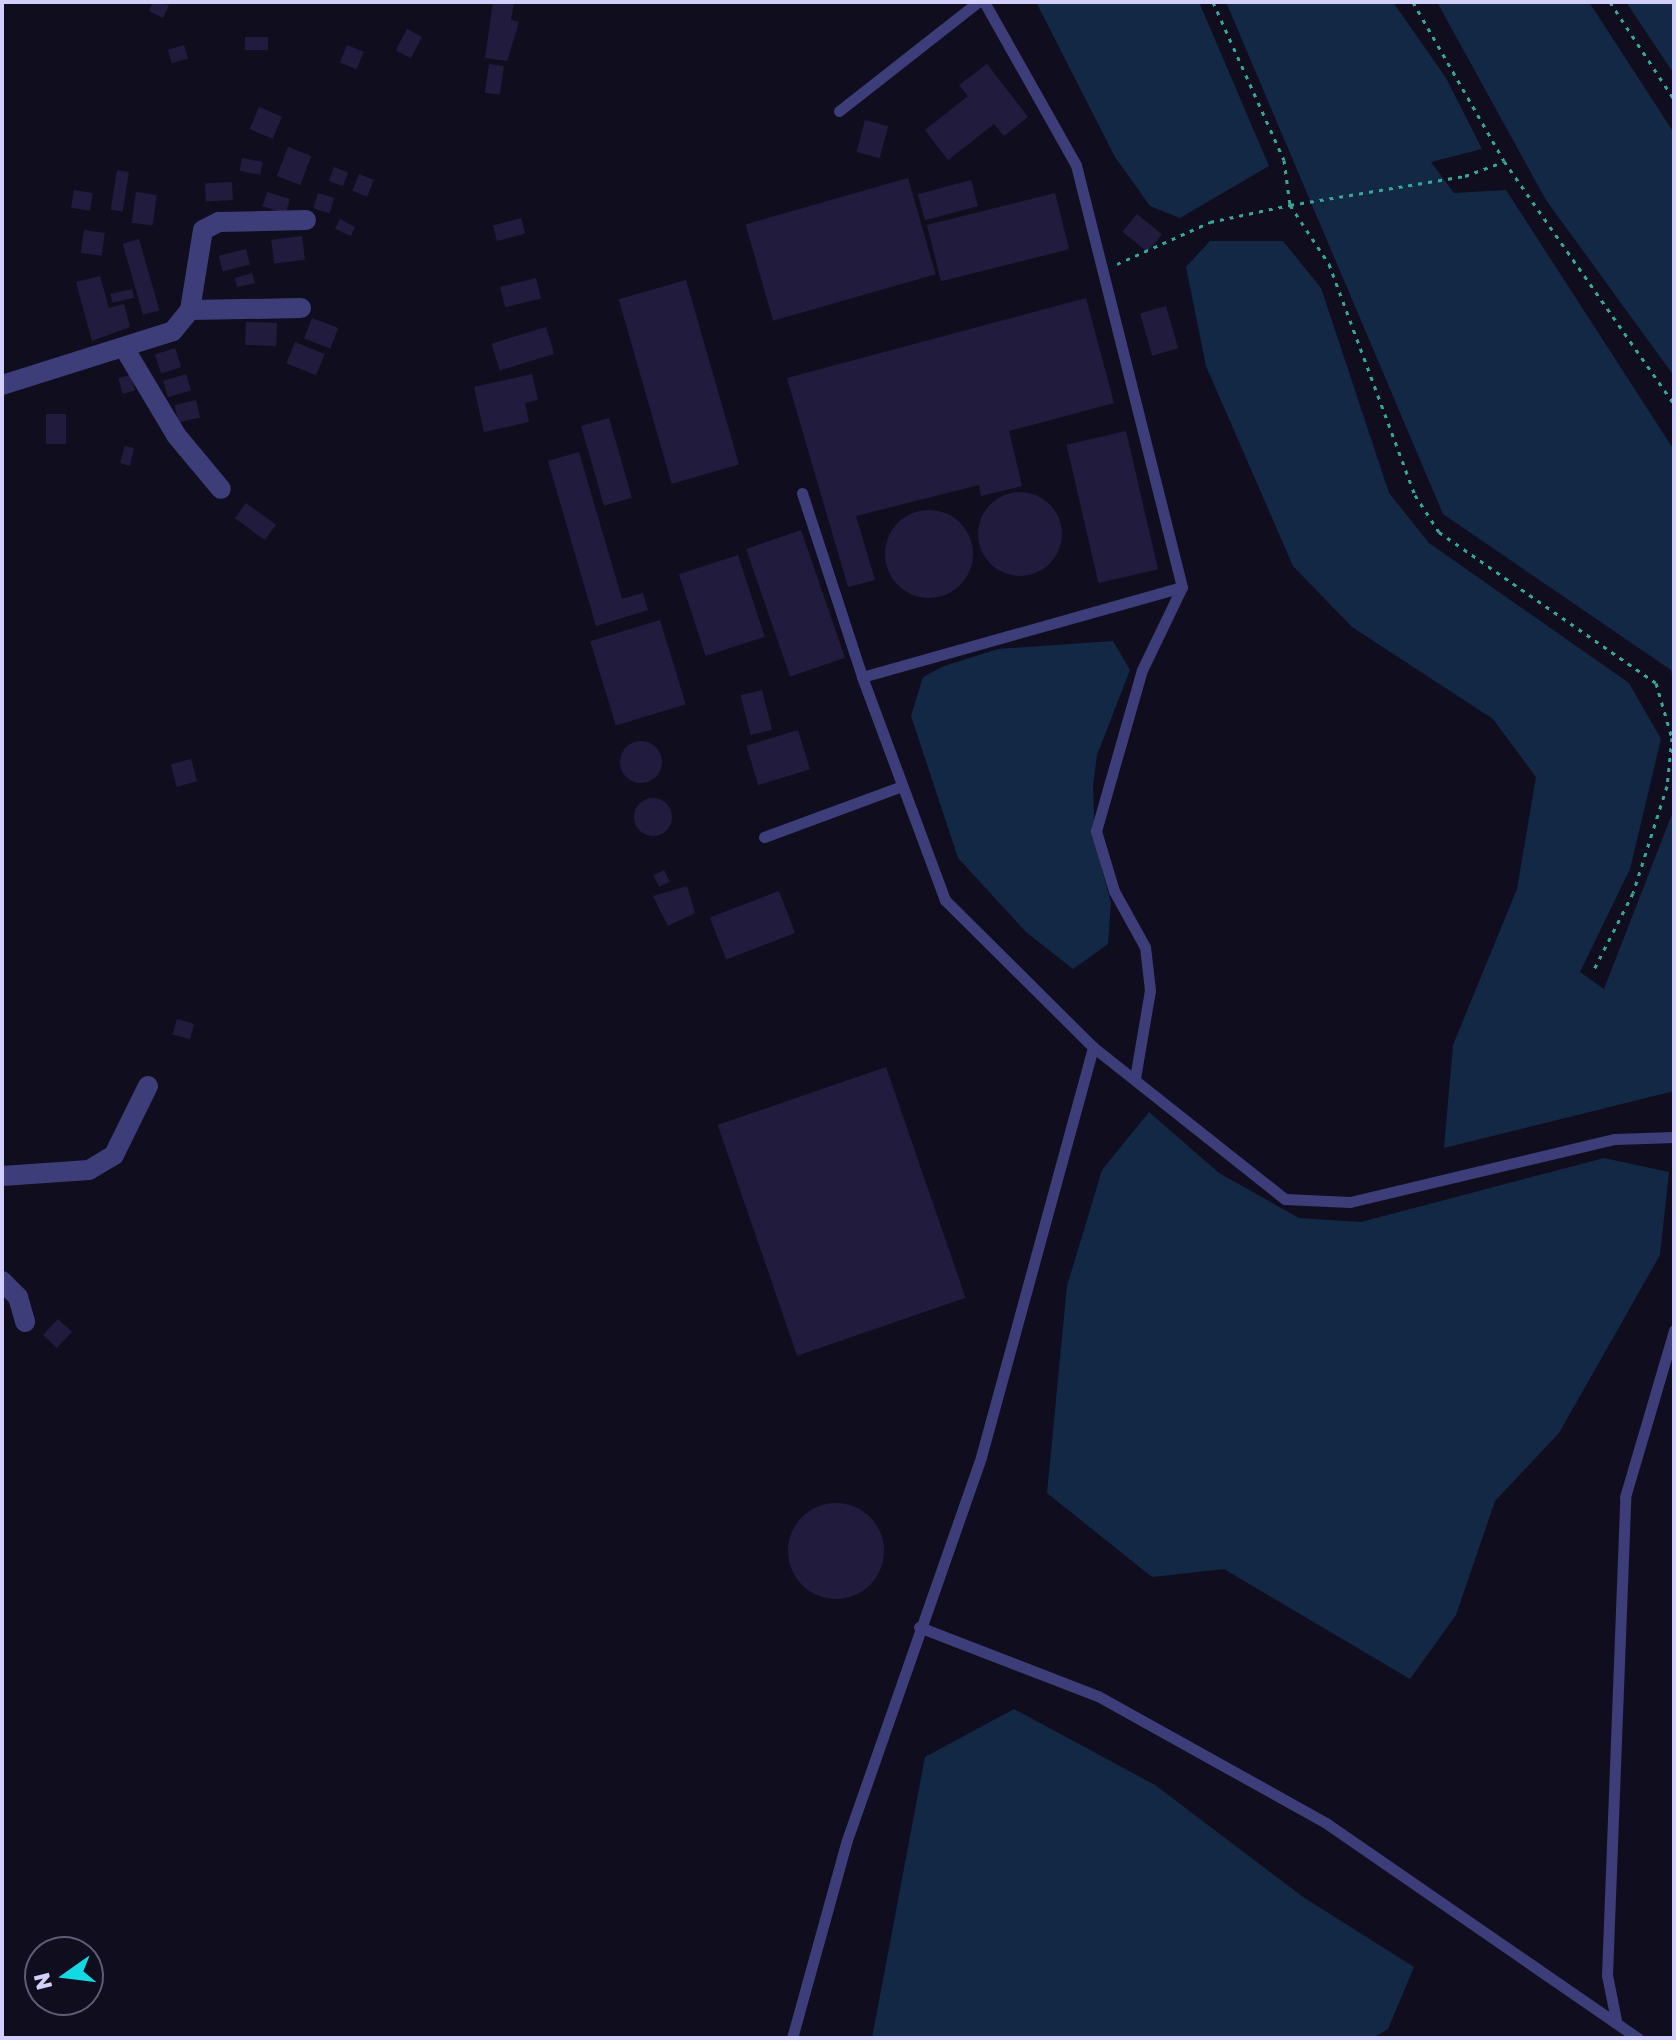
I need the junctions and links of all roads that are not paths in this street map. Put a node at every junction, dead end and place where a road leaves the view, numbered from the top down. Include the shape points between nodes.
1 (978, 2) edge
2 (984, 2) edge
3 (839, 111) dead end
4 (306, 220) dead end
5 (301, 308) dead end
6 (190, 310) junction
7 (126, 351) junction
8 (2, 385) edge
9 (221, 489) dead end
10 (802, 493) dead end
11 (1182, 587) junction
12 (862, 677) junction
13 (899, 787) junction
14 (764, 837) dead end
15 (1093, 1047) junction
16 (1135, 1078) junction
17 (148, 1086) dead end
18 (1674, 1137) edge
19 (2, 1176) edge
20 (2, 1281) edge
21 (25, 1322) dead end
22 (1674, 1330) edge
23 (919, 1627) junction
24 (1616, 2020) junction
25 (792, 2038) edge
26 (1638, 2038) edge

1 - 3 lane
2 - 11 lane via 1076,165
4 - 6 street via 240,217 203,230
5 - 6 street
6 - 7 street via 173,331
7 - 8 street
7 - 9 street via 176,435
10 - 12 lane
11 - 12 lane
11 - 16 lane via 1142,670 1096,831 1114,891 1145,947 1150,990
12 - 13 lane
13 - 14 lane
13 - 15 lane via 945,900
15 - 16 lane
15 - 23 lane via 981,1457
16 - 18 lane via 1285,1199 1350,1202 1615,1139
17 - 19 street via 114,1155 89,1170
20 - 21 street via 18,1297
22 - 24 lane via 1625,1497 1607,1975
23 - 24 lane via 1098,1696 1313,1816
23 - 25 lane
24 - 26 lane

